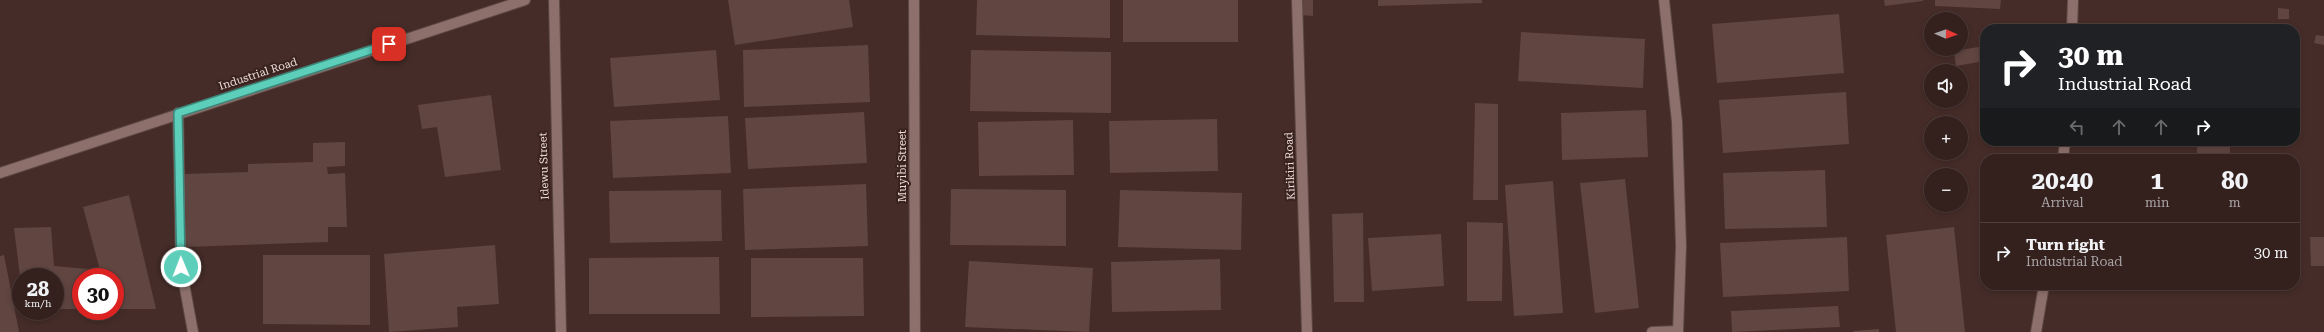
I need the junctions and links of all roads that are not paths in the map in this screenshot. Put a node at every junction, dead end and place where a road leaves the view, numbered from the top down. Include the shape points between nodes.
1 (525, 0) edge
2 (554, 0) edge
3 (914, 0) edge
4 (1297, 0) edge
5 (1664, 0) edge
6 (2073, 0) edge
7 (2072, 24) edge
8 (178, 113) junction
9 (0, 173) edge
10 (2043, 290) edge
11 (193, 332) edge
12 (561, 332) edge
13 (915, 332) edge
14 (1307, 332) edge
15 (1652, 332) edge
16 (1678, 332) edge
17 (2036, 332) edge

1 - 8 street, Industrial Road
2 - 12 street, Idewu Street
3 - 13 street, Muyibi Street
4 - 14 street, Kirikiri Road
5 - 16 street via 1677,122 1681,246
6 - 7 street
8 - 9 street, Industrial Road
8 - 11 street via 181,267
10 - 17 street
15 - 16 street

